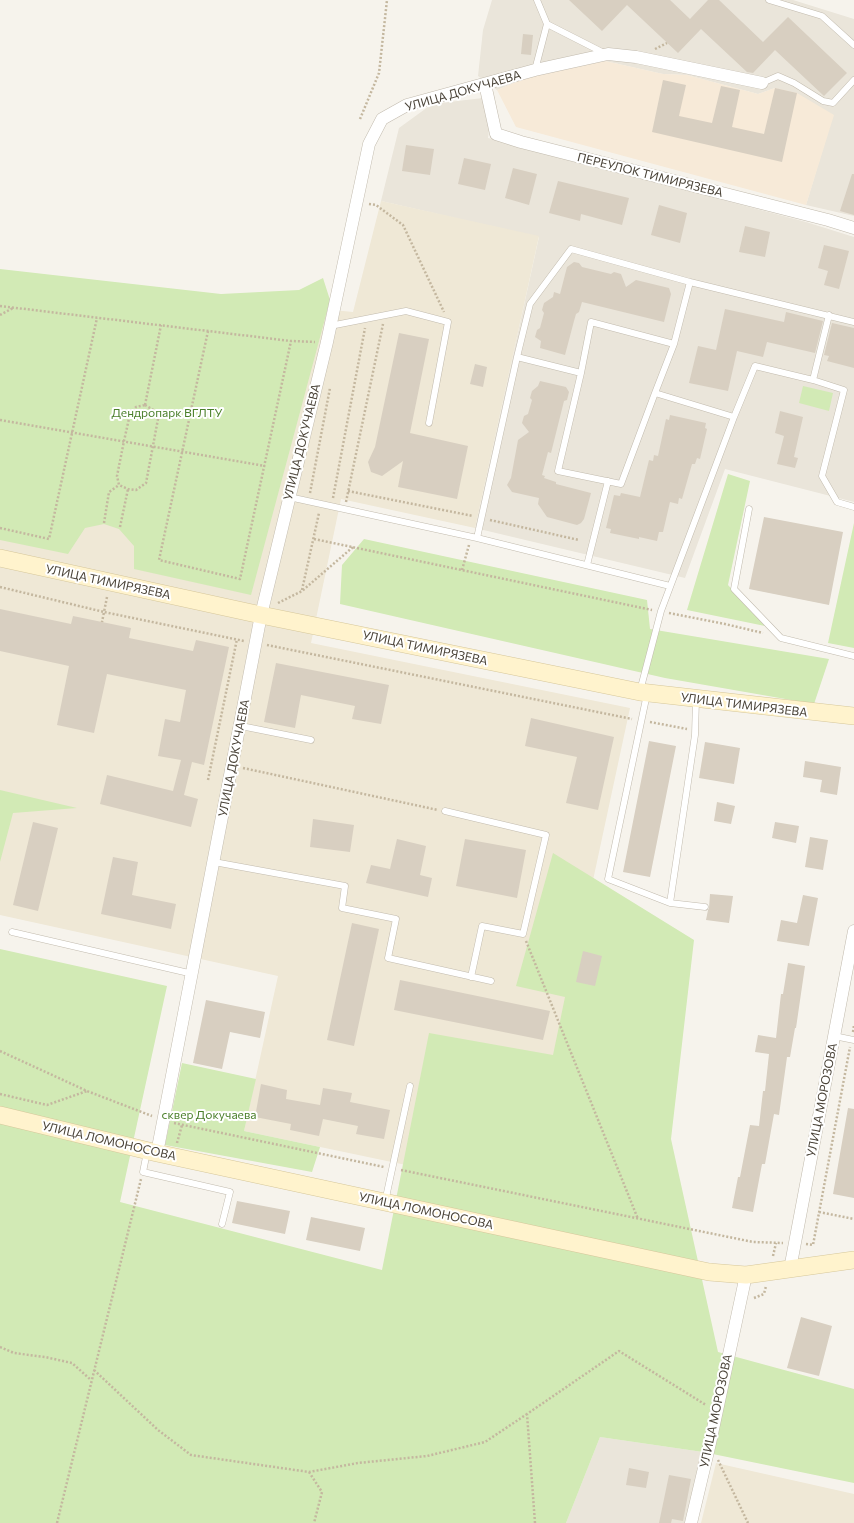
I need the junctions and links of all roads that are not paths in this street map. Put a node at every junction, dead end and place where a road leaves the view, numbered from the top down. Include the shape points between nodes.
1 (537, 0) edge
2 (769, 0) edge
3 (547, 24) junction
4 (854, 45) edge
5 (608, 54) junction
6 (535, 70) junction
7 (854, 80) edge
8 (762, 83) joint
9 (485, 84) junction
10 (854, 228) edge
11 (690, 282) junction
12 (829, 315) junction
13 (854, 322) edge
14 (330, 326) junction
15 (674, 344) junction
16 (517, 357) junction
17 (581, 373) junction
18 (813, 380) junction
19 (655, 393) junction
20 (734, 417) junction
21 (429, 423) dead end
22 (608, 481) junction
23 (288, 497) junction
24 (854, 507) edge
25 (749, 509) dead end
26 (474, 537) junction
27 (0, 558) edge
28 (587, 565) junction
29 (670, 586) junction
30 (261, 615) junction
31 (854, 656) edge
32 (643, 693) junction
33 (696, 699) junction
34 (854, 716) edge
35 (241, 726) junction
36 (311, 740) dead end
37 (445, 811) road end
38 (214, 862) junction
39 (670, 903) junction
40 (705, 906) dead end
41 (12, 932) dead end
42 (853, 937) edge
43 (193, 974) junction
44 (471, 977) junction
45 (490, 981) dead end
46 (834, 1036) junction
47 (853, 1040) edge
48 (410, 1086) dead end
49 (0, 1115) edge
50 (153, 1152) junction
51 (384, 1202) junction
52 (222, 1224) dead end
53 (854, 1260) edge
54 (790, 1269) junction
55 (746, 1275) junction
56 (691, 1523) edge

1 - 3 lane
2 - 4 lane via 822,16
3 - 5 lane
3 - 6 lane
5 - 6 street, УЛИЦА ДОКУЧАЕВА
5 - 8 street, УЛИЦА ДОКУЧАЕВА
6 - 9 street, УЛИЦА ДОКУЧАЕВА
7 - 8 lane via 833,103 823,101 778,76
9 - 10 street, ПЕРЕУЛОК ТИМИРЯЗЕВА via 496,134
9 - 14 street, УЛИЦА ДОКУЧАЕВА via 407,105 382,119 369,144
11 - 12 lane
11 - 15 lane
11 - 16 lane via 571,249 530,304
12 - 13 lane
12 - 18 lane
14 - 21 lane via 406,311 448,322
14 - 23 street, УЛИЦА ДОКУЧАЕВА
15 - 17 lane via 591,322
15 - 19 lane
16 - 17 lane
16 - 26 lane via 482,518
17 - 22 lane via 558,471
18 - 20 lane via 755,366
18 - 24 lane via 844,390 822,476 837,502
19 - 20 lane
19 - 22 lane via 621,484
20 - 29 lane
22 - 28 lane
23 - 26 lane
23 - 30 street, УЛИЦА ДОКУЧАЕВА
25 - 31 lane via 734,589 781,638
26 - 28 lane
27 - 30 main road, УЛИЦА ТИМИРЯЗЕВА
28 - 29 lane
29 - 32 lane via 661,611
30 - 32 main road, УЛИЦА ТИМИРЯЗЕВА
30 - 35 street, УЛИЦА ДОКУЧАЕВА
32 - 33 main road, УЛИЦА ТИМИРЯЗЕВА
32 - 39 lane via 641,721 608,879
33 - 34 main road, УЛИЦА ТИМИРЯЗЕВА
33 - 39 lane via 695,730
35 - 36 lane
35 - 38 street, УЛИЦА ДОКУЧАЕВА
37 - 44 lane via 546,835 523,934 482,926
38 - 43 street, УЛИЦА ДОКУЧАЕВА
38 - 44 lane via 346,886 342,908 396,919 388,958
39 - 40 lane
41 - 43 lane
42 - 46 street, УЛИЦА МОРОЗОВА
43 - 50 street, УЛИЦА ДОКУЧАЕВА via 165,1121
44 - 45 lane
46 - 47 lane
46 - 54 street, УЛИЦА МОРОЗОВА
48 - 51 lane
49 - 50 main road, УЛИЦА ЛОМОНОСОВА
50 - 51 main road, УЛИЦА ЛОМОНОСОВА
50 - 52 lane via 143,1172 230,1192
51 - 55 main road, УЛИЦА ЛОМОНОСОВА via 709,1272
53 - 54 main road, УЛИЦА ЛОМОНОСОВА
54 - 55 main road, УЛИЦА ЛОМОНОСОВА
55 - 56 street, УЛИЦА МОРОЗОВА

